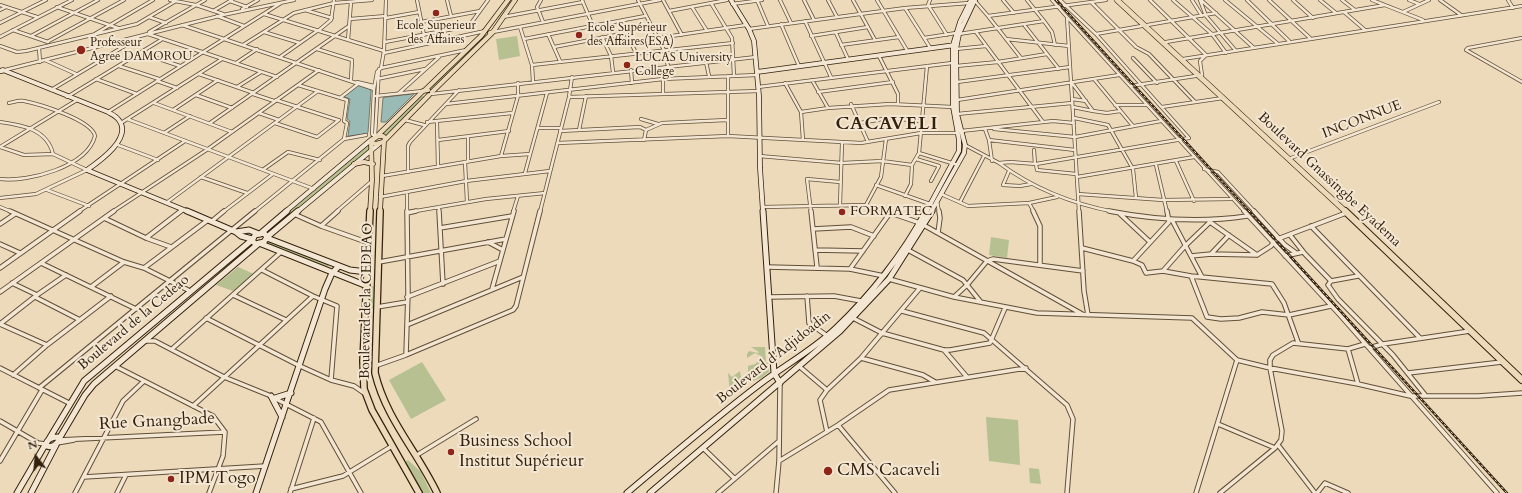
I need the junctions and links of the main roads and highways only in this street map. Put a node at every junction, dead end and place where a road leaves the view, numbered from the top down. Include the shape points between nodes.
1 (508, 0) edge
2 (515, 0) edge
3 (975, 0) edge
4 (1117, 0) edge
5 (1122, 0) edge
6 (970, 1) edge
7 (731, 2) edge
8 (1147, 26) junction
9 (485, 31) junction
10 (493, 31) junction
11 (957, 33) junction
12 (954, 47) junction
13 (954, 64) junction
14 (1, 71) edge
15 (757, 73) junction
16 (1200, 76) junction
17 (423, 92) junction
18 (431, 93) junction
19 (955, 114) junction
20 (959, 132) junction
21 (374, 140) junction
22 (383, 141) junction
23 (354, 164) junction
24 (373, 164) junction
25 (956, 164) junction
26 (949, 176) junction
27 (922, 224) junction
28 (235, 231) junction
29 (259, 234) junction
30 (267, 237) junction
31 (252, 240) junction
32 (259, 243) junction
33 (378, 261) junction
34 (368, 262) junction
35 (333, 263) junction
36 (339, 266) junction
37 (325, 270) junction
38 (367, 272) junction
39 (332, 273) junction
40 (378, 282) junction
41 (367, 286) junction
42 (851, 316) junction
43 (146, 329) junction
44 (153, 334) junction
45 (136, 336) junction
46 (143, 341) junction
47 (774, 373) junction
48 (1522, 374) edge
49 (1522, 380) edge
50 (780, 383) junction
51 (291, 392) junction
52 (282, 417) junction
53 (47, 442) junction
54 (58, 442) junction
55 (17, 493) edge
56 (31, 493) edge
57 (256, 493) edge
58 (419, 493) edge
59 (437, 493) edge
60 (627, 493) edge
61 (650, 493) edge

1 - 9 main road
2 - 10 main road
3 - 11 main road, Boulevard d'Adjidoadin
4 - 8 highway, Boulevard Gnassingbe Eyadema
5 - 8 highway, Boulevard Gnassingbe Eyadema
6 - 11 main road, Boulevard d'Adjidoadin
7 - 15 main road via 754,40
8 - 16 highway, Boulevard Gnassingbe Eyadema
8 - 16 highway, Boulevard Gnassingbe Eyadema
9 - 10 main road
9 - 17 main road
10 - 18 main road
11 - 12 main road, Boulevard d'Adjidoadin
12 - 13 main road, Boulevard d'Adjidoadin
12 - 15 main road
13 - 19 main road, Boulevard d'Adjidoadin
13 - 19 main road, Boulevard d'Adjidoadin via 957,82
14 - 28 main road via 116,116 121,123 122,135 118,145 87,170
15 - 47 main road via 759,156
16 - 48 highway, Boulevard Gnassingbe Eyadema via 1292,158
16 - 49 highway, Boulevard Gnassingbe Eyadema
17 - 18 main road via 425,96
17 - 21 main road
18 - 22 main road
19 - 20 main road, Boulevard d'Adjidoadin
20 - 25 main road, Boulevard d'Adjidoadin
20 - 25 main road, Boulevard d'Adjidoadin via 965,145 964,153
21 - 22 main road
21 - 22 main road via 383,136
21 - 23 main road
21 - 24 main road
21 - 29 main road
22 - 33 main road, Boulevard de la CEDEAO
23 - 24 main road
23 - 30 main road
24 - 34 main road
25 - 26 main road, Boulevard d'Adjidoadin
26 - 27 main road, Boulevard d'Adjidoadin via 938,201
26 - 27 main road, Boulevard d'Adjidoadin via 930,204
27 - 42 main road, Boulevard d'Adjidoadin
27 - 42 main road, Boulevard d'Adjidoadin via 889,279
28 - 29 main road via 249,230
28 - 31 main road via 240,236
29 - 30 main road via 266,234
29 - 31 main road, Boulevard de la Cedeao
30 - 32 main road, Boulevard de la Cedeao
30 - 35 main road
31 - 32 main road via 253,243
31 - 43 main road, Boulevard de la Cedeao
32 - 37 main road
32 - 44 main road, Boulevard de la Cedeao
33 - 34 main road via 373,259
33 - 40 main road, Boulevard de la CEDEAO
34 - 38 main road
35 - 36 main road
35 - 37 main road
36 - 38 main road via 357,272
36 - 39 main road
37 - 39 main road
38 - 41 main road
39 - 41 main road
39 - 51 main road
40 - 41 main road
40 - 59 main road, Boulevard de la CEDEAO via 376,384 393,420 417,455
41 - 58 main road via 363,381 365,394
42 - 47 main road, Boulevard d'Adjidoadin via 805,353
42 - 50 main road, Boulevard d'Adjidoadin via 800,367
43 - 44 main road
43 - 45 main road, Boulevard de la Cedeao
44 - 46 main road, Boulevard de la Cedeao
45 - 46 main road
45 - 53 main road, Boulevard de la Cedeao via 84,381
46 - 54 main road, Boulevard de la Cedeao via 90,388
47 - 50 main road
47 - 60 main road, Boulevard d'Adjidoadin
50 - 61 main road, Boulevard d'Adjidoadin
51 - 52 main road
51 - 52 main road via 273,397
52 - 57 main road
53 - 54 main road via 56,437
53 - 55 main road, Boulevard de la Cedeao
54 - 56 main road, Boulevard de la Cedeao

